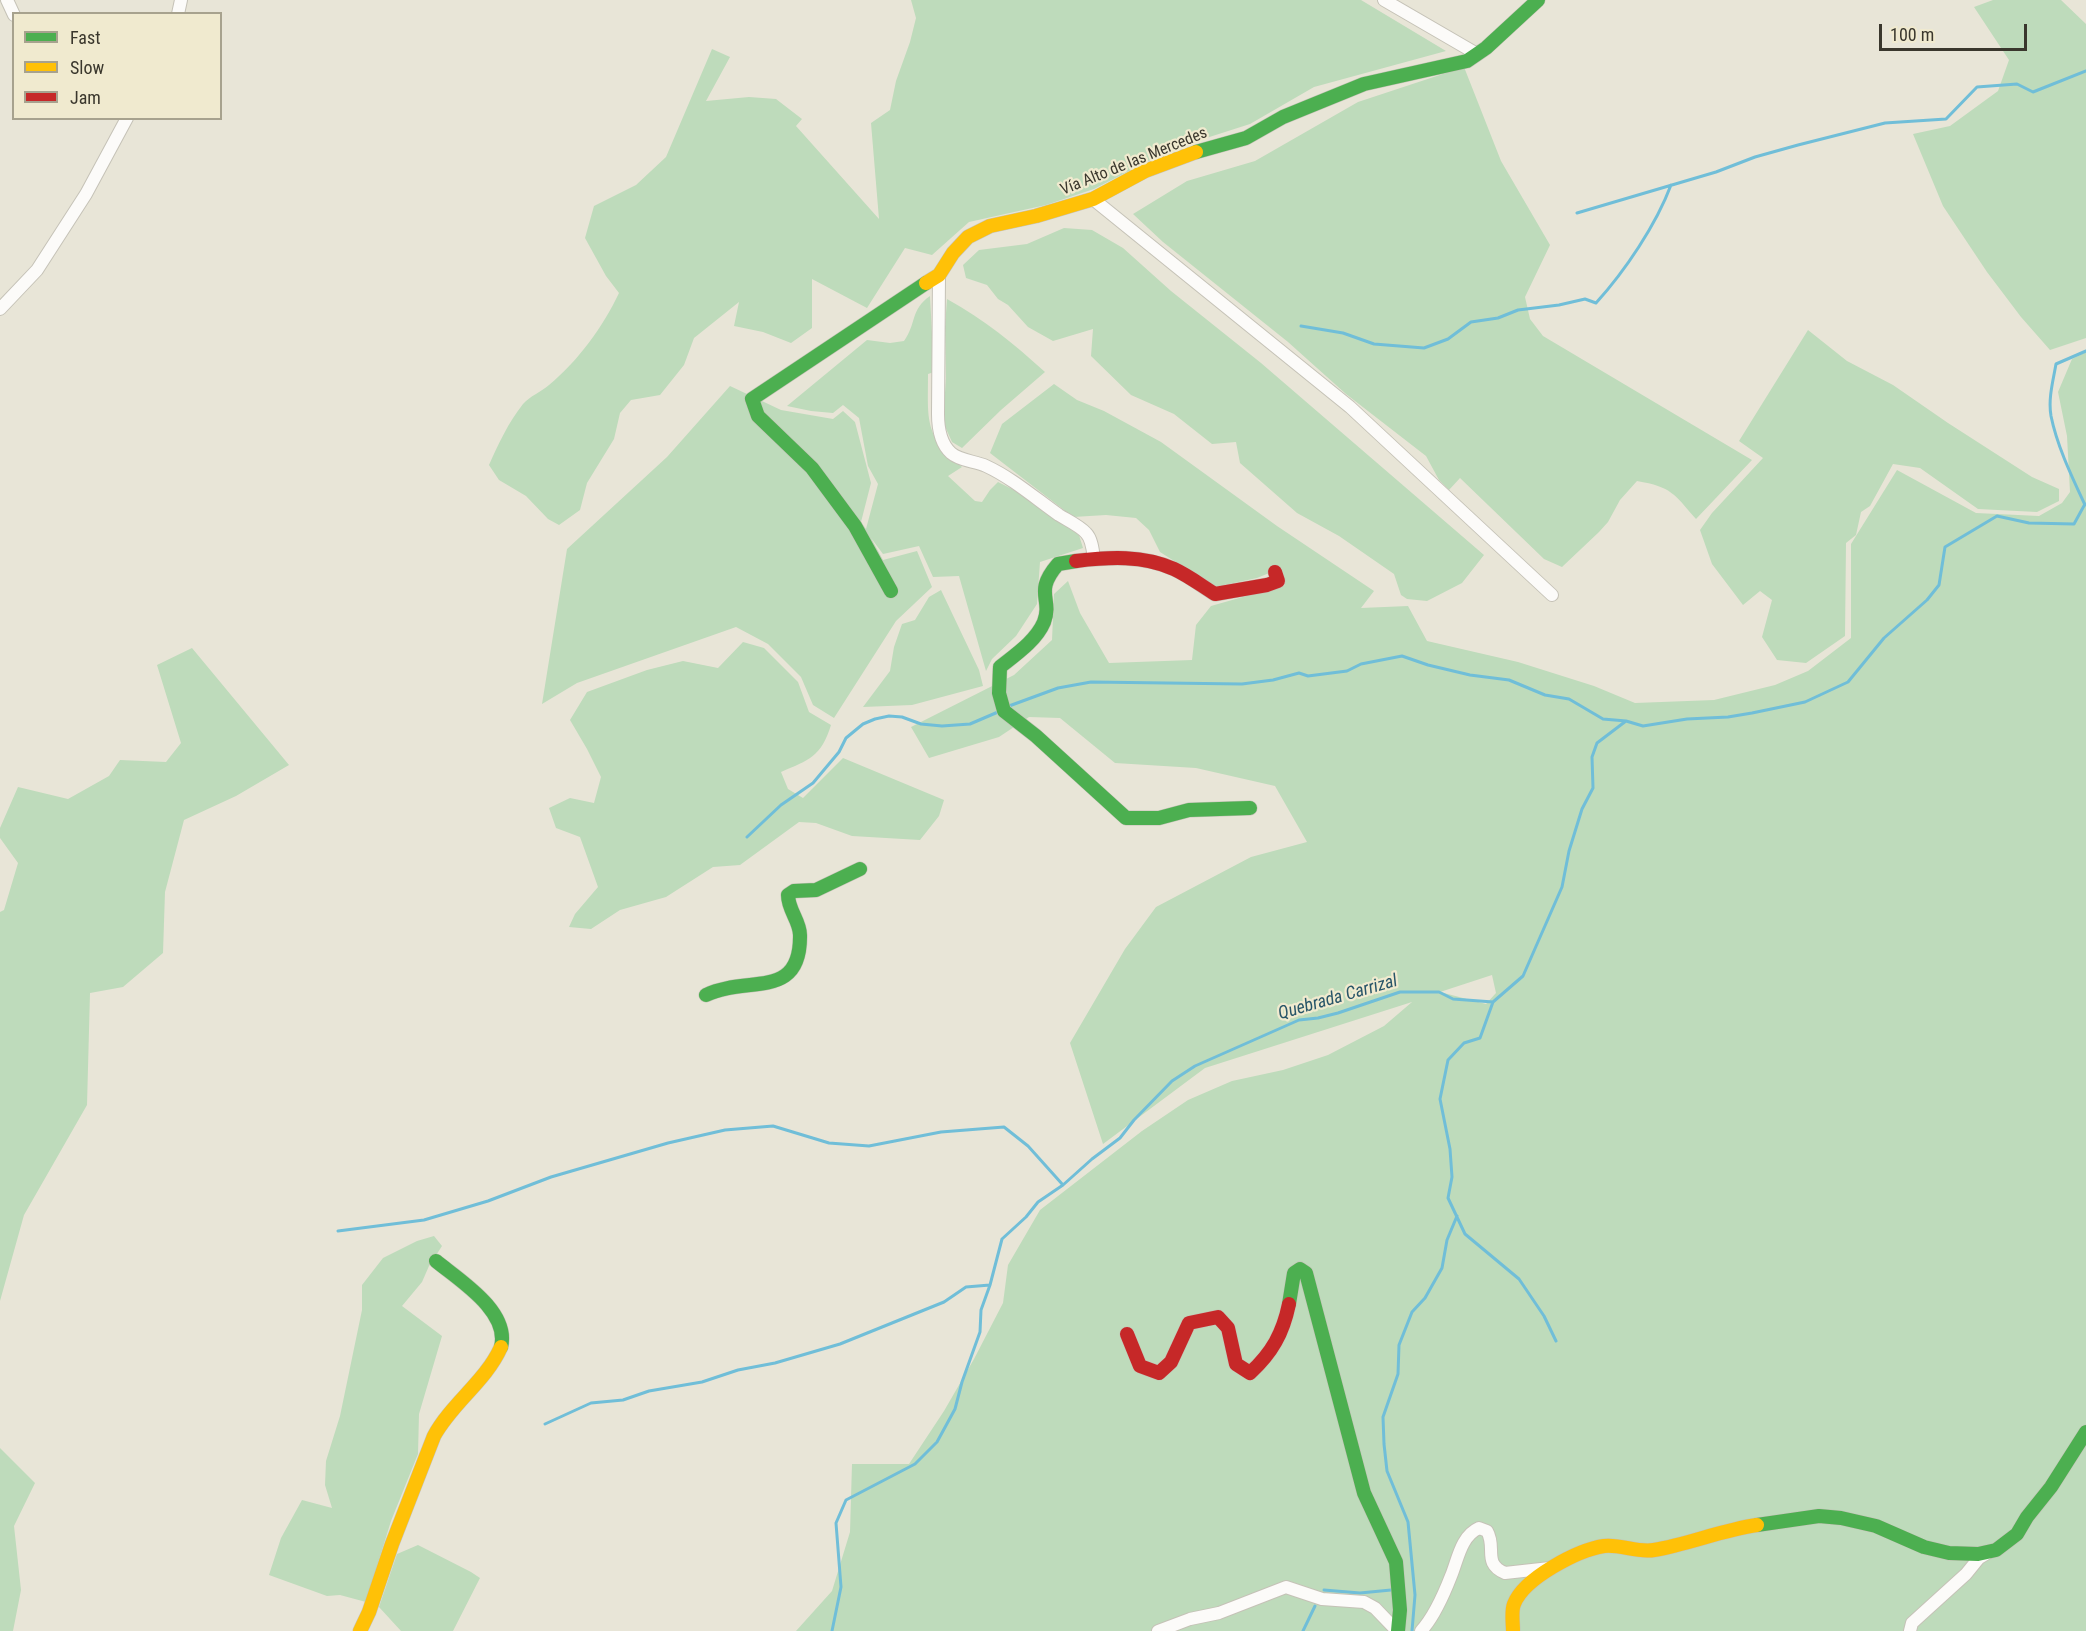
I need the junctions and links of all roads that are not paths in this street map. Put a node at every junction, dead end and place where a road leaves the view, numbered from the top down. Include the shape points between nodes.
1 (1384, 0) edge
2 (1538, 0) edge
3 (1477, 54) junction
4 (127, 120) edge
5 (1093, 199) junction
6 (939, 274) junction
7 (0, 309) edge
8 (1094, 560) junction
9 (1275, 572) dead end
10 (891, 591) dead end
11 (1552, 595) dead end
12 (1250, 808) dead end
13 (860, 869) dead end
14 (705, 995) dead end
15 (436, 1261) dead end
16 (1127, 1334) dead end
17 (2086, 1432) edge
18 (1989, 1552) junction
19 (1550, 1568) junction
20 (360, 1631) edge
21 (1158, 1631) edge
22 (1398, 1631) edge
23 (1421, 1631) edge
24 (1513, 1631) edge
25 (1910, 1631) edge

1 - 3 street
2 - 3 street, Vía Alto de las Mercedes
3 - 5 street, Vía Alto de las Mercedes via 1467,61 1364,84 1283,117 1246,138 1145,171
4 - 7 street via 37,270
5 - 6 street, Vía Alto de las Mercedes via 990,226 968,237
5 - 11 street via 1350,406
6 - 8 street via 938,414 946,446 961,459 988,467 1029,491 1087,533
6 - 10 street, Vía Alto de las Mercedes via 752,399 758,416 812,468 855,526
8 - 9 street via 1123,557 1167,566 1215,594 1268,585 1278,581
8 - 12 street via 1058,564 1048,576 1043,625 1000,667 999,693 1004,711 1126,818
13 - 14 street via 816,890 788,895 787,907 800,932 797,964 784,978 764,985 716,988
15 - 20 street via 479,1296 494,1314 503,1331 503,1342 493,1362 431,1441
16 - 22 street via 1140,1366 1159,1373 1171,1362 1189,1323 1218,1317 1228,1328 1236,1364 1251,1373 1267,1359 1284,1330 1294,1273 1300,1269 1306,1273 1364,1493 1396,1562
17 - 18 street via 2018,1534
18 - 19 street via 1949,1552 1924,1547 1876,1526 1819,1516 1730,1529 1654,1550 1605,1546
18 - 25 street via 1912,1623
19 - 23 street via 1512,1573 1498,1570 1491,1559 1490,1535 1483,1529 1474,1530 1463,1544 1450,1578
19 - 24 street via 1521,1590 1513,1606
21 - 22 street via 1286,1587 1322,1599 1364,1602

